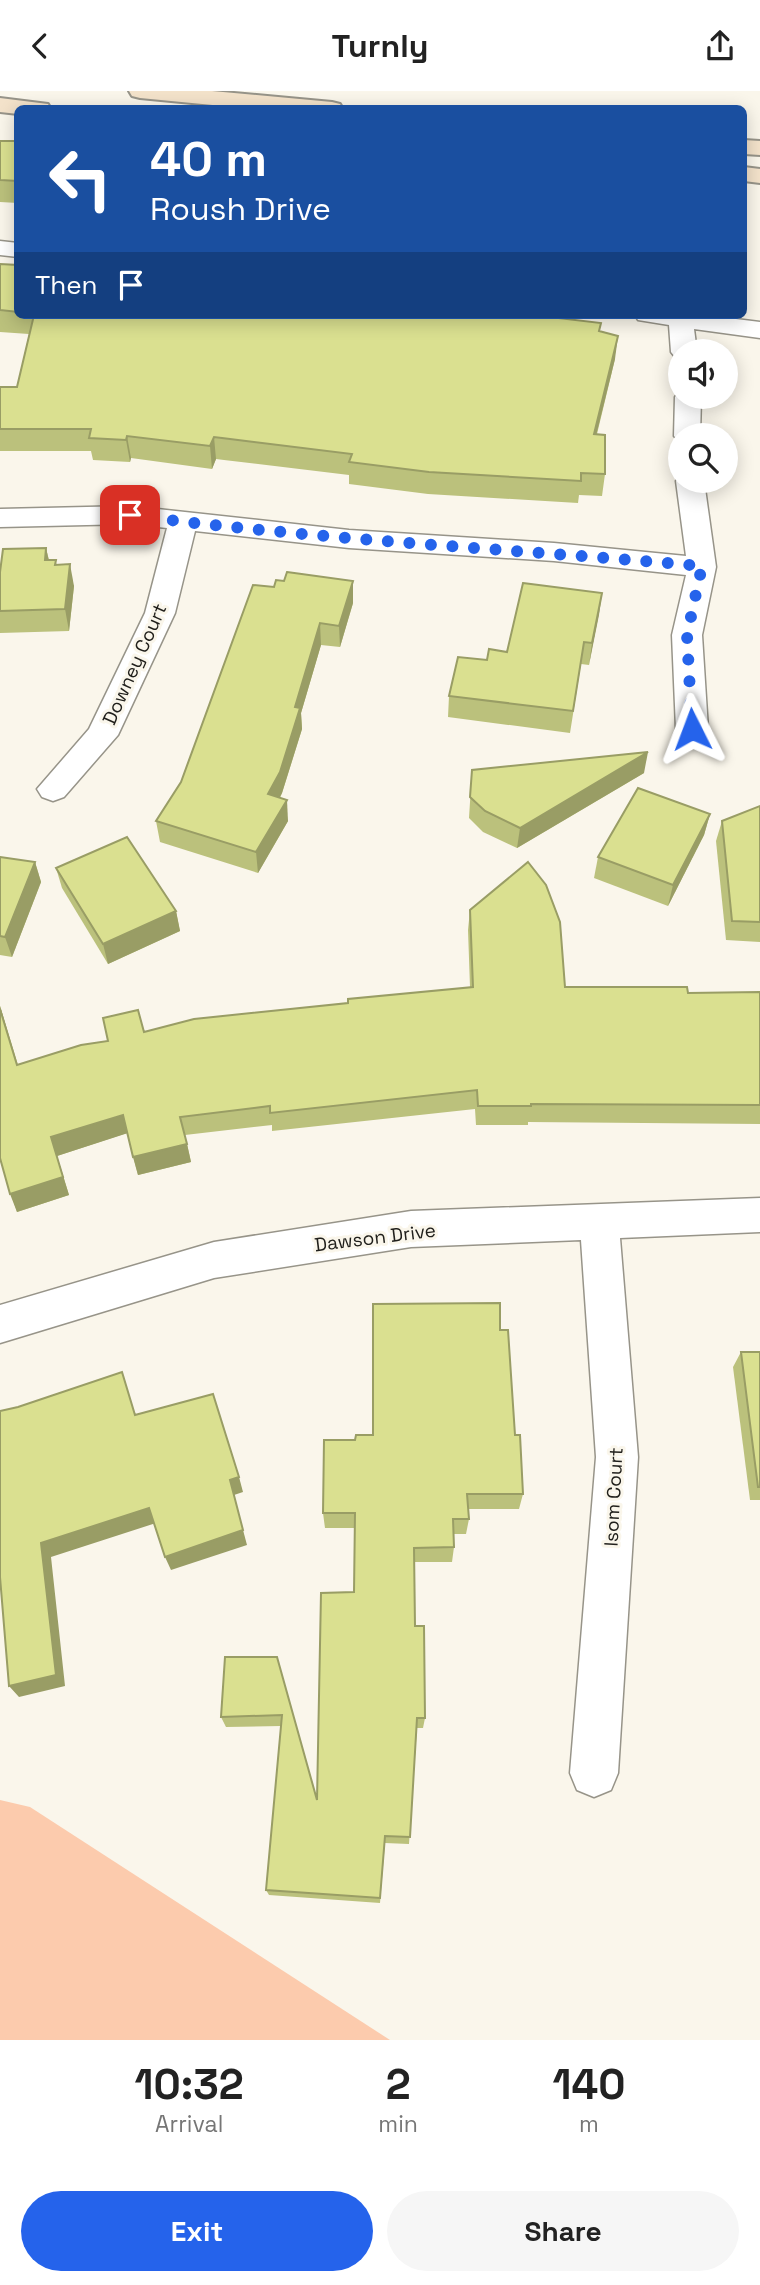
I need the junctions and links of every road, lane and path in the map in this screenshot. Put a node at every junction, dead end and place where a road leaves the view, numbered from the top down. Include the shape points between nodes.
1 (140, 91) edge
2 (289, 105) edge
3 (674, 319) edge
4 (681, 320) junction
5 (760, 330) edge
6 (683, 339) edge
7 (692, 493) edge
8 (0, 518) edge
9 (183, 521) junction
10 (702, 566) junction
11 (692, 729) dead end
12 (53, 789) dead end
13 (760, 1215) edge
14 (599, 1221) junction
15 (0, 1324) edge
16 (594, 1773) dead end

1 - 2 main road
3 - 4 street
4 - 5 street
4 - 6 street
7 - 10 street
8 - 9 street via 130,515
9 - 10 street via 349,539
9 - 12 street, Downey Court via 160,613 102,735
10 - 11 street via 687,635
13 - 14 street, Dawson Drive
14 - 15 street, Dawson Drive via 411,1229 214,1260
14 - 16 street, Isom Court via 617,1457

